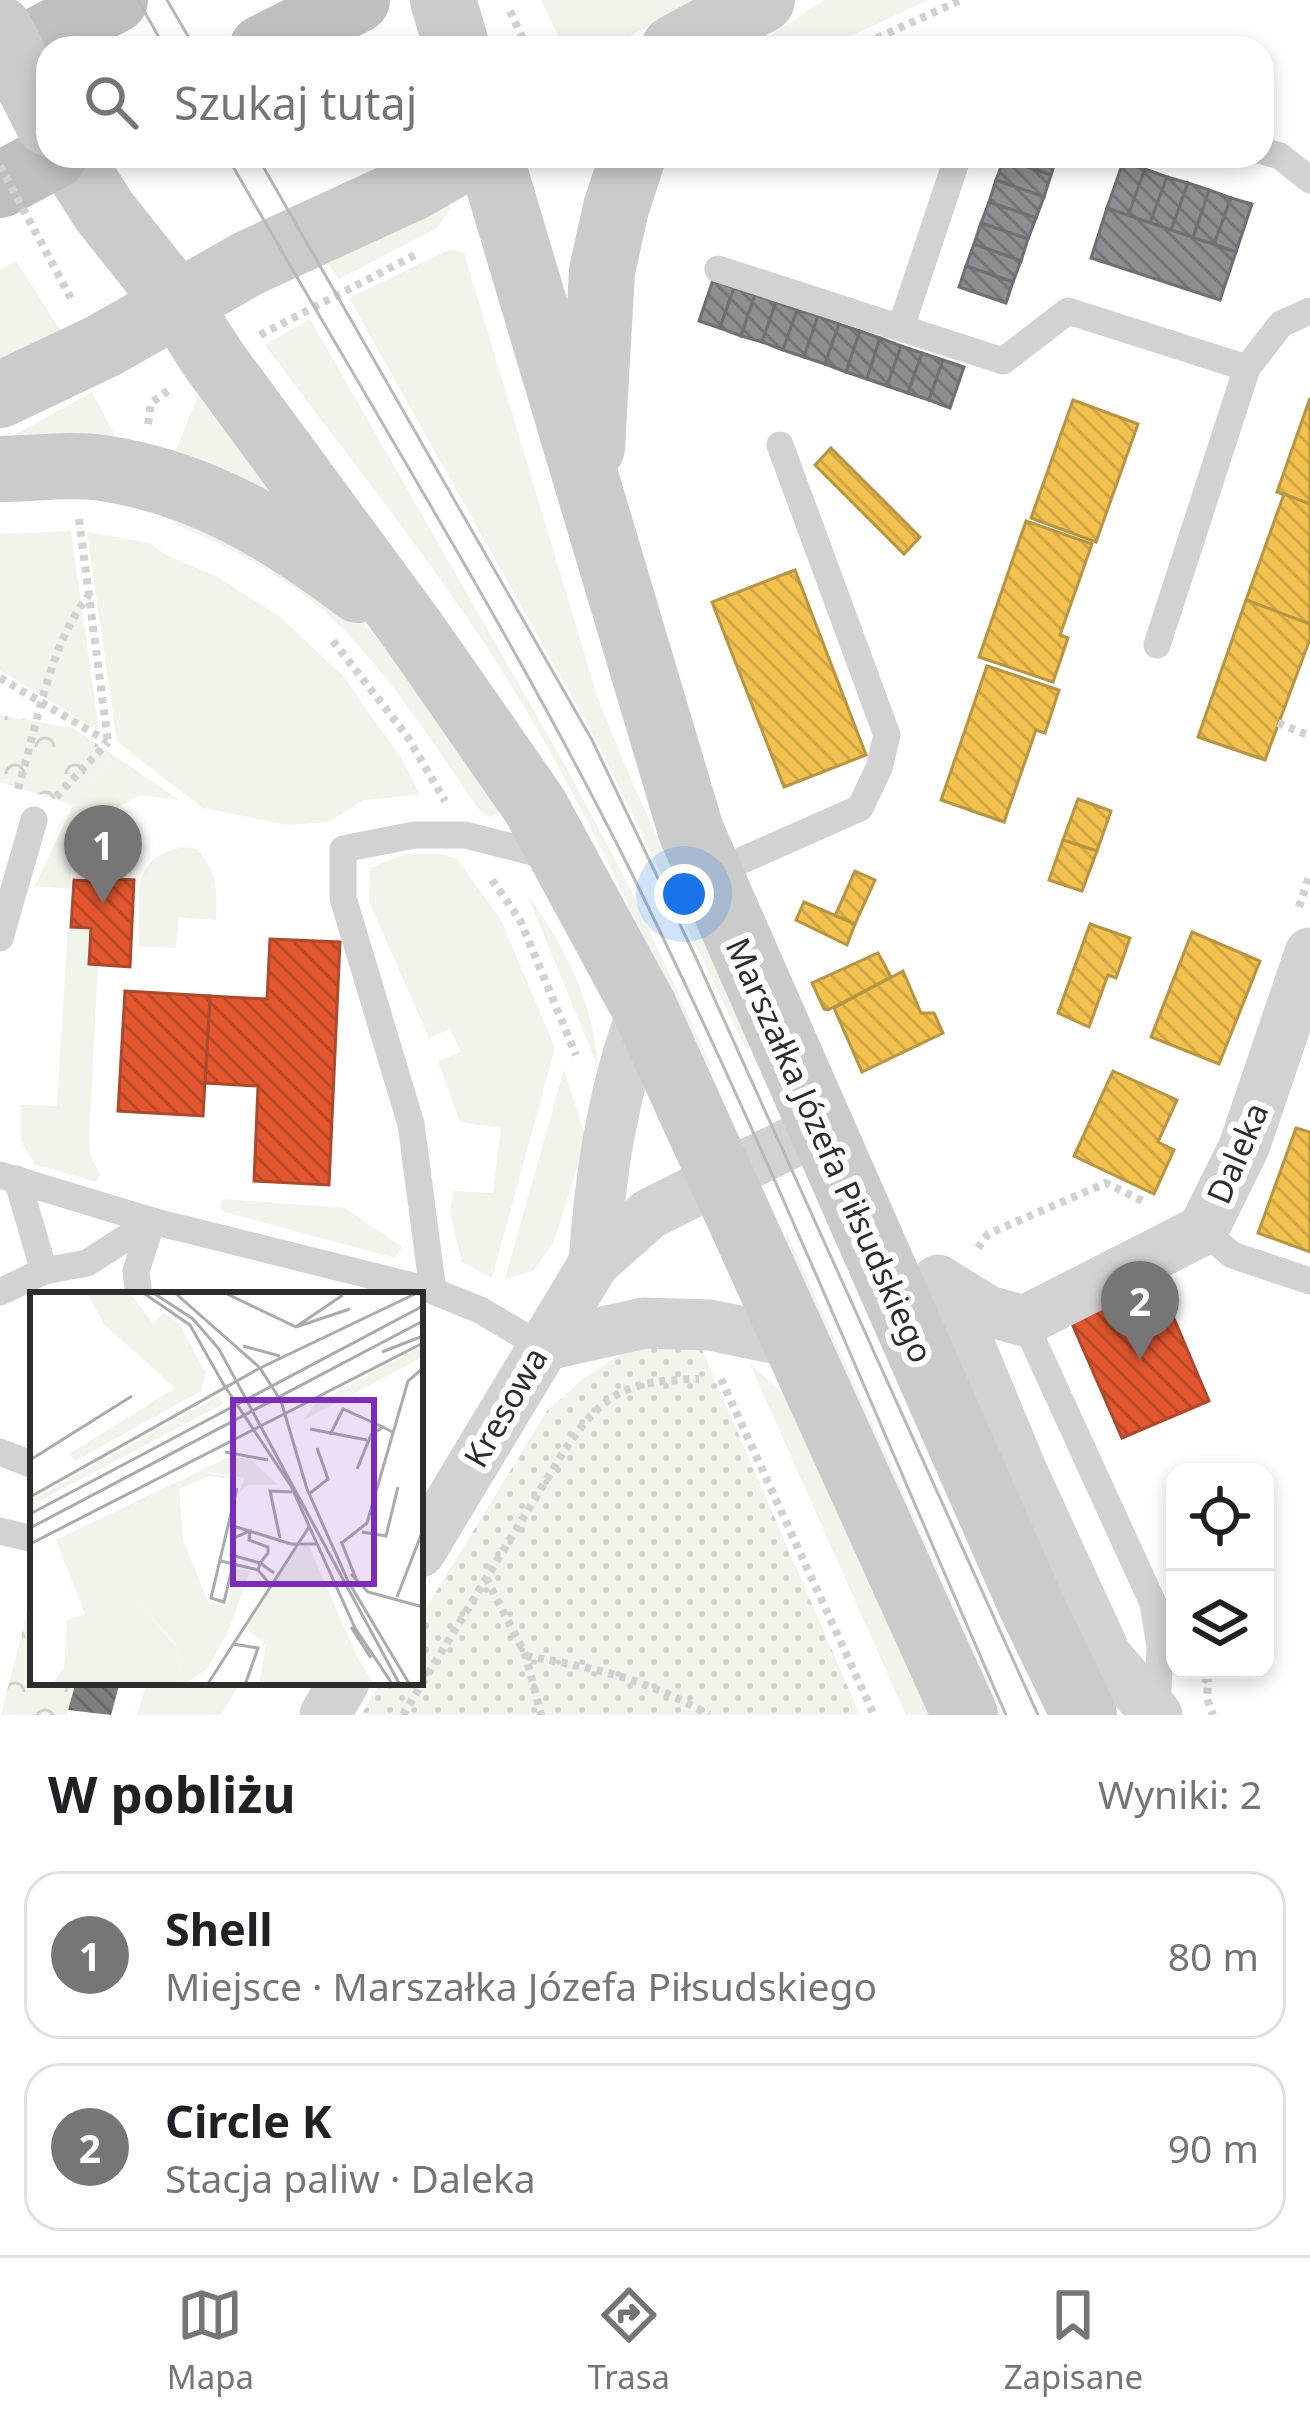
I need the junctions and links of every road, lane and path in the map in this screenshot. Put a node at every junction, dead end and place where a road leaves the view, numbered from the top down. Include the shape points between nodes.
1 (115, 0) edge
2 (357, 0) edge
3 (442, 0) edge
4 (505, 0) edge
5 (961, 0) edge
6 (0, 29) edge
7 (46, 36) edge
8 (286, 36) edge
9 (453, 36) edge
10 (522, 36) edge
11 (882, 36) edge
12 (36, 41) edge
13 (0, 60) edge
14 (36, 100) edge
15 (1274, 154) edge
16 (0, 166) edge
17 (36, 166) edge
18 (77, 168) edge
19 (447, 168) edge
20 (494, 168) edge
21 (629, 168) edge
22 (954, 168) edge
23 (1310, 180) edge
24 (0, 185) edge
25 (422, 252) dead end
26 (718, 269) dead end
27 (168, 291) junction
28 (73, 302) dead end
29 (1310, 311) edge
30 (901, 327) junction
31 (213, 359) junction
32 (1246, 368) junction
33 (0, 395) edge
34 (780, 445) dead end
35 (0, 469) edge
36 (139, 476) junction
37 (590, 494) junction
38 (79, 517) dead end
39 (89, 595) junction
40 (319, 628) dead end
41 (414, 632) junction
42 (1157, 645) dead end
43 (0, 678) edge
44 (44, 704) junction
45 (1278, 723) dead end
46 (1310, 736) edge
47 (108, 742) junction
48 (34, 820) junction
49 (465, 835) junction
50 (564, 860) junction
51 (1310, 874) edge
52 (709, 875) junction
53 (1303, 935) edge
54 (0, 938) edge
55 (644, 1007) junction
56 (579, 1062) dead end
57 (820, 1128) junction
58 (722, 1176) junction
59 (8, 1177) edge
60 (1154, 1204) dead end
61 (152, 1221) junction
62 (1203, 1230) junction
63 (869, 1237) junction
64 (594, 1262) junction
65 (44, 1271) junction
66 (1310, 1281) edge
67 (944, 1284) junction
68 (433, 1291) junction
69 (0, 1292) edge
70 (139, 1292) edge
71 (1006, 1316) junction
72 (797, 1342) junction
73 (541, 1346) junction
74 (0, 1453) edge
75 (30, 1464) edge
76 (0, 1532) edge
77 (30, 1538) edge
78 (423, 1547) edge
79 (485, 1578) junction
80 (526, 1656) junction
81 (1205, 1679) edge
82 (423, 1682) edge
83 (421, 1685) edge
84 (403, 1715) edge
85 (541, 1715) edge
86 (709, 1715) edge
87 (874, 1715) edge
88 (965, 1715) edge
89 (1084, 1715) edge
90 (1157, 1715) edge
91 (1213, 1715) edge

1 - 7 highway
2 - 8 highway
3 - 9 main road
4 - 10 path
5 - 11 path
6 - 14 main road, bridge
12 - 13 highway
15 - 23 lane
16 - 28 path, bridge
17 - 24 highway
18 - 27 main road
19 - 27 main road
20 - 37 main road, Marszałka Józefa Piłsudskiego
21 - 37 main road via 602,271
22 - 30 lane
25 - 31 path
26 - 30 lane
27 - 31 main road
27 - 33 main road
29 - 32 lane via 1281,324
30 - 32 lane via 1003,361 1068,311
31 - 36 path via 151,403
31 - 41 main road
32 - 42 lane
34 - 52 lane via 886,735 860,808
35 - 36 main road via 99,467
36 - 41 main road via 226,503 279,533
37 - 52 main road, Marszałka Józefa Piłsudskiego
38 - 39 path
39 - 44 path via 73,615
39 - 47 path
40 - 49 path via 407,736
41 - 50 main road
43 - 44 path
44 - 47 path
44 - 48 path via 16,796
45 - 46 path
47 - 48 path
48 - 54 lane
49 - 50 lane
49 - 56 path via 520,920
49 - 68 lane via 343,848 343,898 411,1124
50 - 55 main road
51 - 53 path
52 - 57 main road, Marszałka Józefa Piłsudskiego
53 - 62 street, Daleka via 1244,1147
55 - 58 main road
55 - 64 street via 622,1064
57 - 58 street
57 - 63 main road, Marszałka Józefa Piłsudskiego
58 - 64 street via 649,1214
58 - 72 main road
59 - 61 lane
59 - 65 lane
60 - 71 path via 1106,1183 988,1234 968,1262
61 - 65 lane via 87,1262
61 - 68 lane
61 - 70 lane via 136,1271
62 - 66 lane via 1232,1255
62 - 71 street, Daleka
63 - 67 street
63 - 89 main road, Marszałka Józefa Piłsudskiego
64 - 73 street, Kresowa
65 - 69 lane
67 - 71 street
67 - 90 street via 1107,1657
68 - 73 lane
71 - 90 lane via 1153,1603
72 - 73 street via 710,1324 644,1323
72 - 88 main road
73 - 78 street, Kresowa
74 - 75 lane
76 - 77 lane
79 - 80 path
79 - 82 path
79 - 87 path via 573,1437 614,1396 648,1381 720,1378
80 - 85 path
80 - 86 path via 609,1670
81 - 91 path
83 - 84 path

